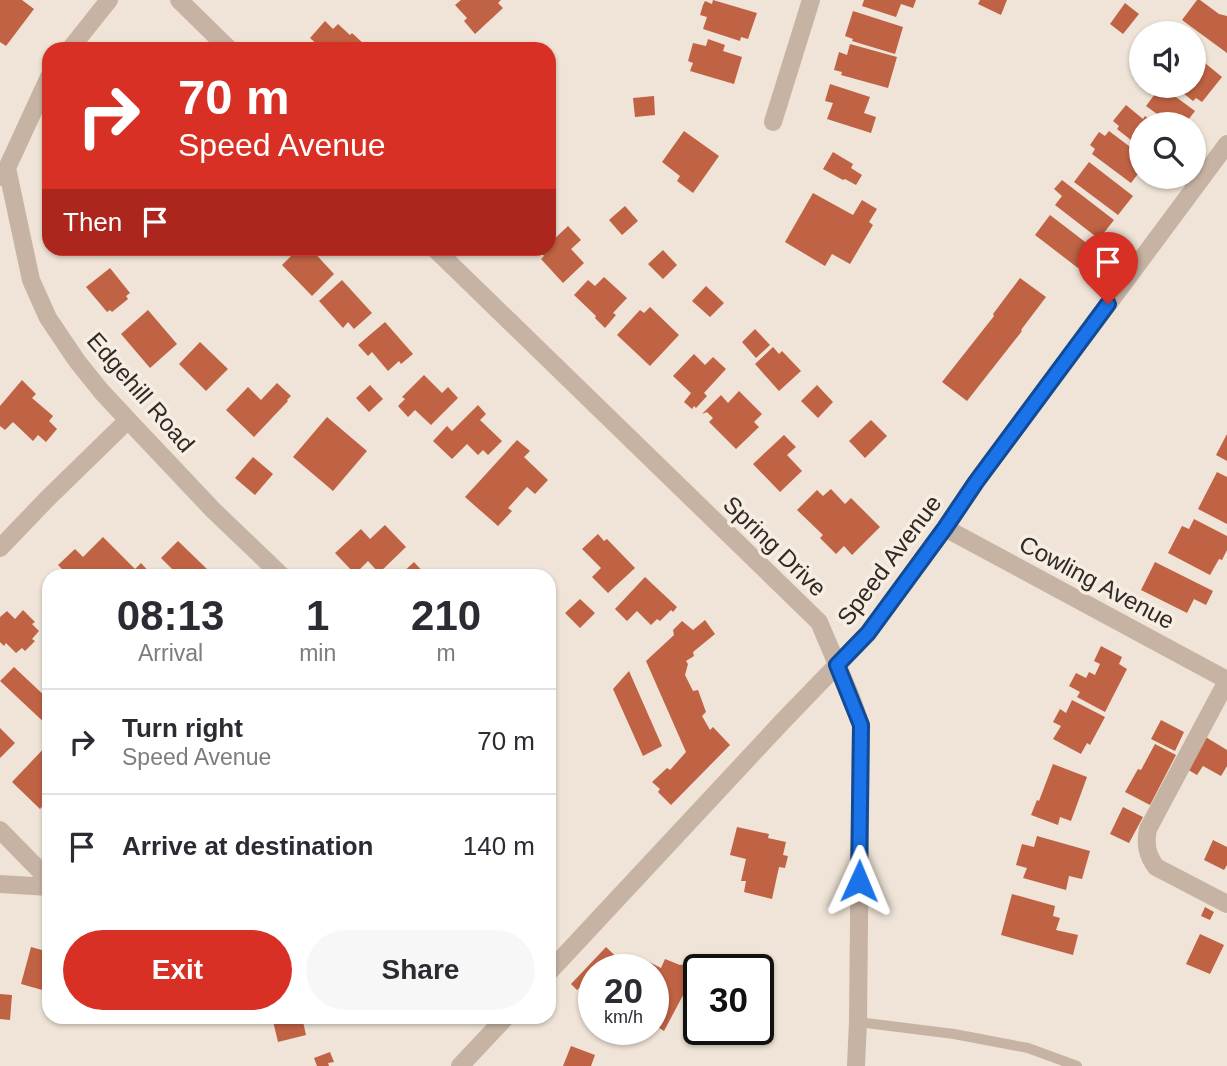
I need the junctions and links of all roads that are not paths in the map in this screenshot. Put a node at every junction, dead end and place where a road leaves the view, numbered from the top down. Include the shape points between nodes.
1 (109, 0) edge
2 (179, 0) edge
3 (811, 0) edge
4 (76, 42) edge
5 (222, 42) edge
6 (42, 92) edge
7 (774, 122) dead end
8 (1227, 144) edge
9 (4, 173) edge
10 (442, 256) edge
11 (128, 420) junction
12 (945, 528) junction
13 (0, 548) edge
14 (275, 569) edge
15 (837, 665) junction
16 (1227, 680) edge
17 (0, 830) edge
18 (42, 873) edge
19 (0, 884) edge
20 (42, 887) edge
21 (1227, 904) edge
22 (556, 965) edge
23 (858, 1022) junction
24 (499, 1024) edge
25 (460, 1066) edge
26 (856, 1066) edge
27 (1077, 1066) edge

1 - 4 street
2 - 5 street
3 - 7 street
6 - 9 street
8 - 12 street, Speed Avenue
9 - 11 street, Edgehill Road via 30,280 44,308 77,361
10 - 15 street, Spring Drive via 818,622
11 - 13 street
11 - 14 street, Edgehill Road
12 - 15 street, Speed Avenue via 868,633
12 - 16 street, Cowling Avenue
15 - 22 street, Speed Avenue
15 - 23 street, Spring Drive via 861,725
16 - 21 street via 1148,829 1146,842 1156,867
17 - 18 street
19 - 20 street
23 - 26 street, Spring Drive
23 - 27 lane via 1028,1048
24 - 25 street

